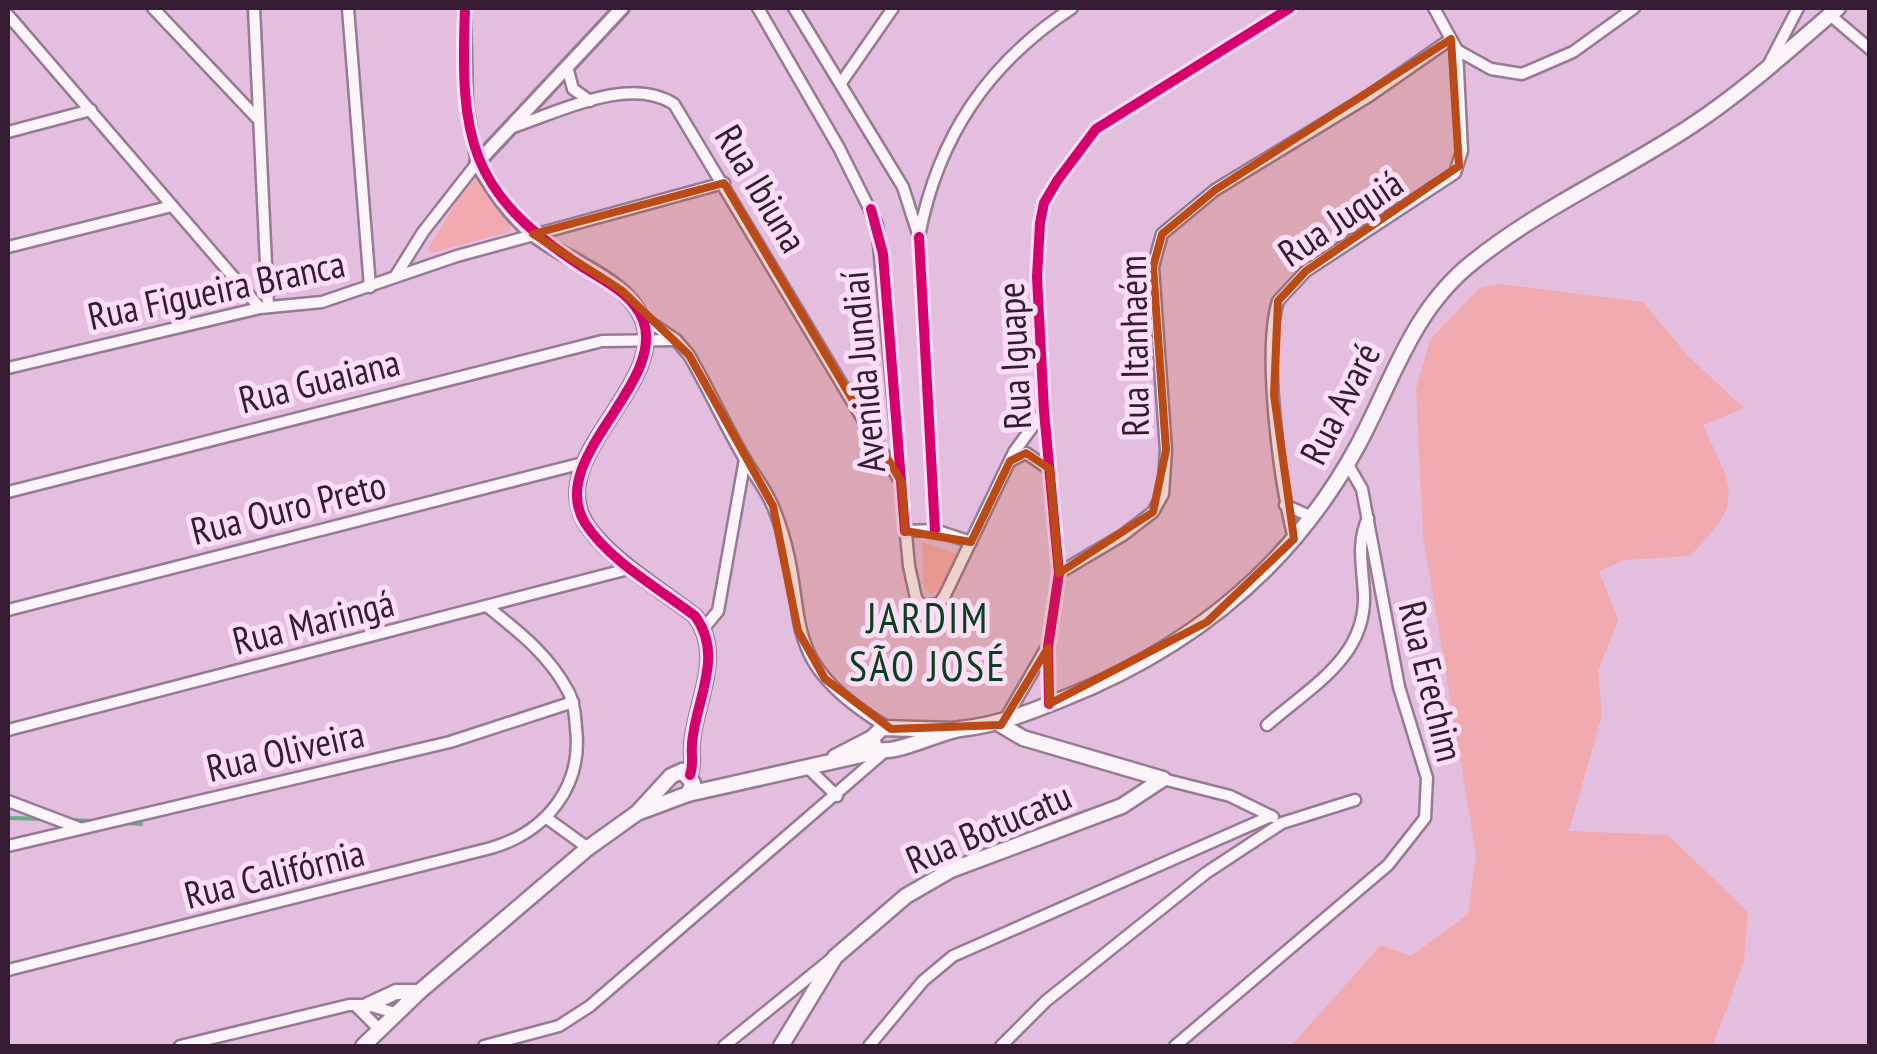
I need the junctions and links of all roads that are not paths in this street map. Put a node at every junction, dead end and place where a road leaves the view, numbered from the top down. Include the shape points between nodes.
1 (153, 8) edge
2 (254, 8) edge
3 (348, 8) edge
4 (465, 8) edge
5 (622, 8) edge
6 (758, 8) edge
7 (794, 8) edge
8 (893, 8) edge
9 (1072, 8) edge
10 (1290, 8) edge
11 (1434, 8) edge
12 (1634, 8) edge
13 (1798, 8) edge
14 (1834, 11) edge
15 (8, 15) edge
16 (1452, 39) junction
17 (1870, 49) edge
18 (1457, 50) junction
19 (566, 67) junction
20 (1767, 68) junction
21 (841, 84) junction
22 (591, 102) junction
23 (91, 110) junction
24 (258, 119) junction
25 (514, 127) junction
26 (8, 132) edge
27 (477, 163) junction
28 (724, 183) junction
29 (903, 187) junction
30 (928, 194) junction
31 (172, 206) junction
32 (533, 234) junction
33 (919, 237) junction
34 (8, 247) edge
35 (395, 277) junction
36 (370, 286) junction
37 (264, 307) junction
38 (639, 312) junction
39 (648, 338) junction
40 (676, 340) junction
41 (8, 368) edge
42 (1044, 410) junction
43 (745, 459) junction
44 (1010, 461) junction
45 (583, 463) junction
46 (1347, 463) junction
47 (1050, 469) junction
48 (902, 483) junction
49 (8, 492) edge
50 (1286, 505) junction
51 (1312, 516) junction
52 (1368, 517) junction
53 (936, 530) junction
54 (906, 531) junction
55 (1294, 538) junction
56 (971, 542) junction
57 (633, 567) junction
58 (1059, 573) junction
59 (488, 607) junction
60 (8, 610) edge
61 (704, 628) junction
62 (1048, 647) junction
63 (573, 702) junction
64 (1049, 704) junction
65 (1002, 725) junction
66 (1266, 725) dead end
67 (8, 730) edge
68 (883, 740) junction
69 (692, 745) junction
70 (807, 767) junction
71 (671, 776) junction
72 (1163, 779) junction
73 (688, 786) junction
74 (836, 796) junction
75 (1356, 800) dead end
76 (8, 801) edge
77 (637, 813) junction
78 (1271, 816) junction
79 (548, 819) junction
80 (1282, 823) junction
81 (80, 828) junction
82 (8, 846) edge
83 (588, 848) junction
84 (835, 956) junction
85 (8, 970) edge
86 (419, 992) junction
87 (362, 1004) junction
88 (395, 1013) junction
89 (371, 1039) edge
90 (180, 1046) edge
91 (385, 1046) edge
92 (484, 1046) edge
93 (724, 1046) edge
94 (781, 1046) edge
95 (869, 1046) edge
96 (1001, 1046) edge
97 (1175, 1046) edge

1 - 24 street
2 - 24 street
3 - 36 street
4 - 27 street via 467,106
5 - 19 street
6 - 48 street, Avenida Jundiaí via 877,224
7 - 21 street, Avenida Jundiaí
8 - 21 street
9 - 30 street via 1021,45 978,92 958,120
10 - 42 street, Rua Iguape via 1096,129 1057,180 1044,203 1037,277
11 - 16 street
12 - 18 street via 1537,71 1506,74
13 - 20 street, Rua Avaré
14 - 17 street
14 - 20 main road, Rua Avaré
15 - 23 street
16 - 18 street
16 - 58 street, Rua Itanhaém via 1215,190 1162,234 1154,268 1163,494 1153,512 1123,536
18 - 50 street, Rua Juquiá via 1462,152 1454,173 1306,271 1278,301 1274,395
19 - 22 street via 576,93
19 - 25 street
20 - 46 main road, Rua Avaré via 1692,126 1602,176 1446,286 1417,322
21 - 29 street, Avenida Jundiaí
22 - 25 street, Rua Ibiuna
22 - 28 street, Rua Ibiuna via 662,96 684,116
23 - 26 street
23 - 31 street
24 - 37 street
25 - 27 street
27 - 32 street
27 - 35 street
28 - 32 street, Rua Figueira Branca
28 - 48 street, Rua Ibiuna
29 - 30 street
29 - 33 street, Avenida Jundiaí
30 - 33 street
31 - 34 street
31 - 37 street
32 - 35 street, Rua Figueira Branca
32 - 38 street via 621,290
33 - 53 street, Avenida Jundiaí
35 - 36 street, Rua Figueira Branca
36 - 37 street, Rua Figueira Branca via 322,302
37 - 41 street, Rua Figueira Branca
38 - 39 street
38 - 40 street
39 - 40 street, Rua Guaiana
39 - 45 street
39 - 49 street, Rua Guaiana via 602,341
40 - 43 street
42 - 44 street
42 - 47 street, Rua Iguape
43 - 61 street via 718,611
43 - 68 street via 780,527 806,652
44 - 47 street via 1026,453
44 - 56 street
45 - 57 street via 582,518
45 - 60 street, Rua Ouro Preto
46 - 51 main road, Rua Avaré
46 - 52 street, Rua Erechim
47 - 58 street, Rua Iguape
48 - 54 street, Avenida Jundiaí
50 - 51 street
50 - 55 street, Rua Juquiá
51 - 55 main road, Rua Avaré
52 - 66 street via 1360,547 1365,615 1359,638
52 - 97 street, Rua Erechim via 1400,687 1427,778 1425,818 1388,864
53 - 54 street
53 - 56 street
54 - 56 street, Avenida Jundiaí via 916,598 928,608 939,604
55 - 64 main road, Rua Avaré via 1207,622 1123,672
57 - 59 street, Rua Maringá
57 - 61 street
58 - 62 street, Rua Iguape
59 - 63 street via 540,652
59 - 67 street, Rua Maringá
61 - 69 street via 708,672
62 - 64 street, Rua Iguape
62 - 65 street, Rua Iguape
63 - 79 street via 578,762
63 - 81 street, Rua Oliveira via 450,742
64 - 65 main road, Rua Avaré
65 - 68 main road, Rua Avaré
65 - 72 main road via 1023,738
68 - 70 main road, Rua Avaré
68 - 74 street
69 - 71 street
69 - 73 street
70 - 73 main road, Rua Avaré
70 - 74 street
71 - 73 main road, Rua Avaré
71 - 73 main road via 670,791
71 - 77 main road
72 - 78 street via 1216,791
72 - 84 main road, Rua Botucatu via 1122,806 951,870 890,908
73 - 77 main road
74 - 92 street via 590,1006 559,1026
75 - 80 street
76 - 81 street
77 - 83 main road
78 - 80 street
78 - 95 street via 953,956
79 - 83 street
79 - 85 street, Rua Califórnia via 492,848
80 - 96 street via 1174,897
81 - 82 street, Rua Oliveira
83 - 86 main road
84 - 93 street
84 - 94 main road, Rua Botucatu
86 - 87 main road
86 - 88 main road
87 - 88 street
87 - 89 street
87 - 90 street
88 - 89 main road
89 - 91 street

